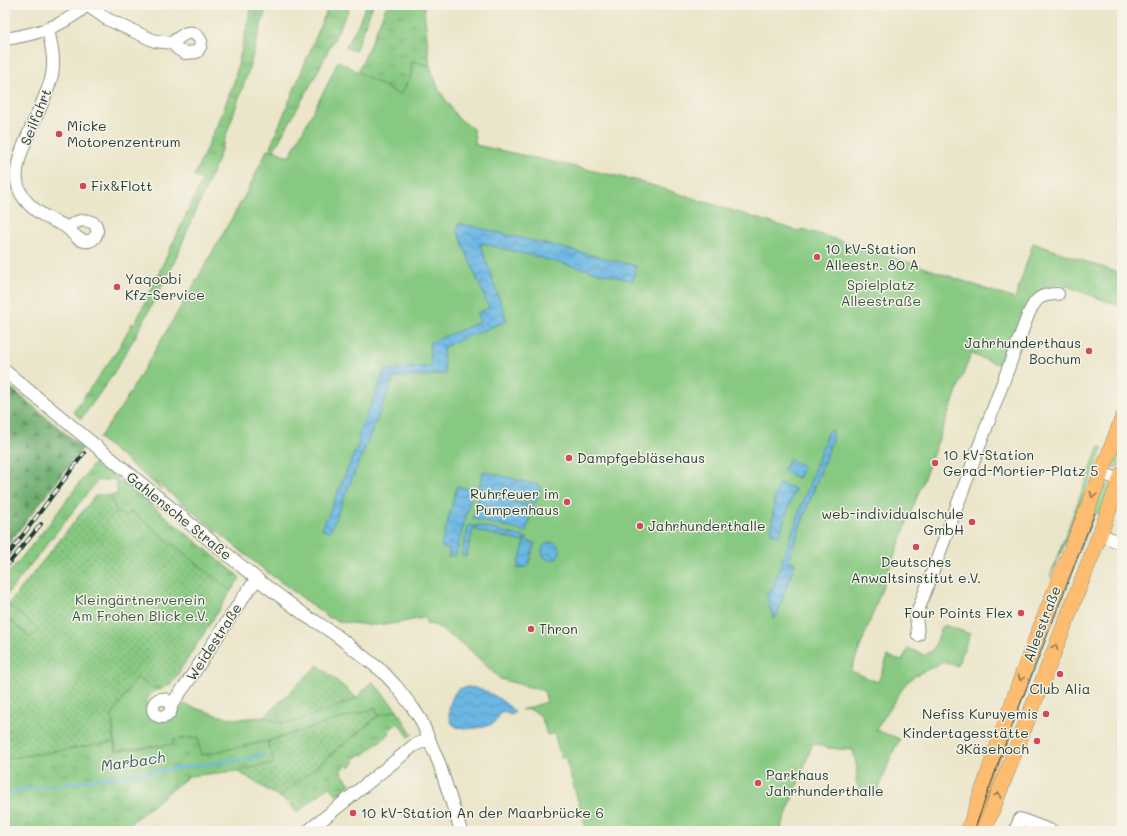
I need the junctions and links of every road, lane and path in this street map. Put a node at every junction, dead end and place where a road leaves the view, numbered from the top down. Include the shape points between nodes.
1 (87, 5) edge
2 (48, 29) junction
3 (5, 39) edge
4 (172, 43) dead end
5 (67, 228) dead end
6 (1058, 294) dead end
7 (5, 371) edge
8 (1122, 419) edge
9 (1102, 473) junction
10 (1121, 479) edge
11 (1100, 534) junction
12 (1122, 544) edge
13 (257, 579) junction
14 (918, 635) dead end
15 (171, 705) dead end
16 (428, 739) junction
17 (308, 831) edge
18 (461, 831) edge
19 (968, 831) edge
20 (984, 831) edge
21 (1015, 831) edge
22 (1052, 831) edge

1 - 2 street via 70,18
1 - 4 street via 107,19 155,41
2 - 3 street
2 - 5 street, Seilfahrt via 52,75 19,158 16,176 22,196 30,205 42,215
6 - 14 street via 1046,294 1041,297 1028,315 916,616
7 - 13 street, Gahlensche Straße
8 - 9 main road, Alleestraße
9 - 10 street
9 -> 19 main road, Alleestraße via 1012,702
10 - 11 main road, Alleestraße
11 - 12 street
20 -> 11 main road, Alleestraße
13 - 15 street, Weidestraße
13 - 16 street, Gahlensche Straße via 383,672 405,696 421,720
16 - 17 street via 400,756
16 - 18 street, Gahlensche Straße via 439,763
21 - 22 street via 1020,819

